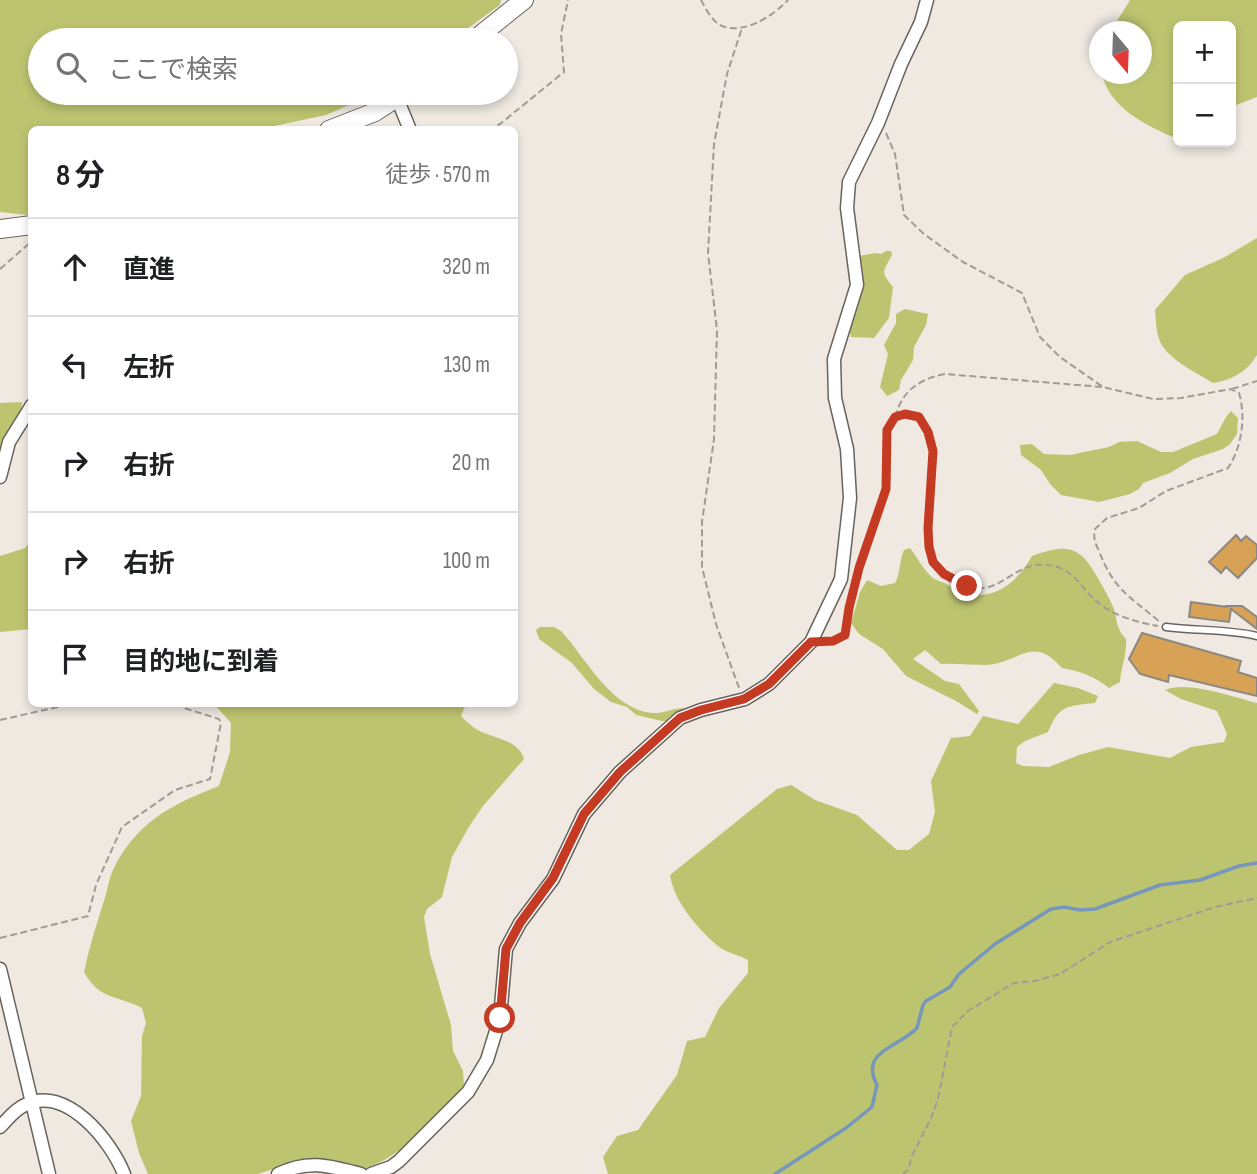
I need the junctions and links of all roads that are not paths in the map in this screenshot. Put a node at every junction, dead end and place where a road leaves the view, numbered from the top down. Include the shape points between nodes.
1 (524, 0) edge
2 (927, 0) edge
3 (489, 28) edge
4 (385, 105) edge
5 (403, 105) edge
6 (339, 126) edge
7 (409, 126) edge
8 (28, 226) edge
9 (0, 229) edge
10 (28, 411) edge
11 (0, 477) edge
12 (1166, 627) road end
13 (1257, 636) edge
14 (0, 969) edge
15 (32, 1102) junction
16 (0, 1127) edge
17 (49, 1174) edge
18 (124, 1174) edge
19 (278, 1174) edge
20 (361, 1174) edge
21 (371, 1174) edge

1 - 3 street
2 - 21 street via 849,182 847,208 858,285 834,359 850,498 841,579 811,642 769,684 744,699 680,718 620,772 584,814 553,878 506,949 500,1018 487,1060 468,1092 399,1161
4 - 6 street
5 - 7 street
8 - 9 street
10 - 11 street via 9,442
12 - 13 lane
14 - 15 street
15 - 16 street
15 - 17 street
15 - 18 street via 47,1101 90,1122 113,1150
19 - 20 street via 303,1164

